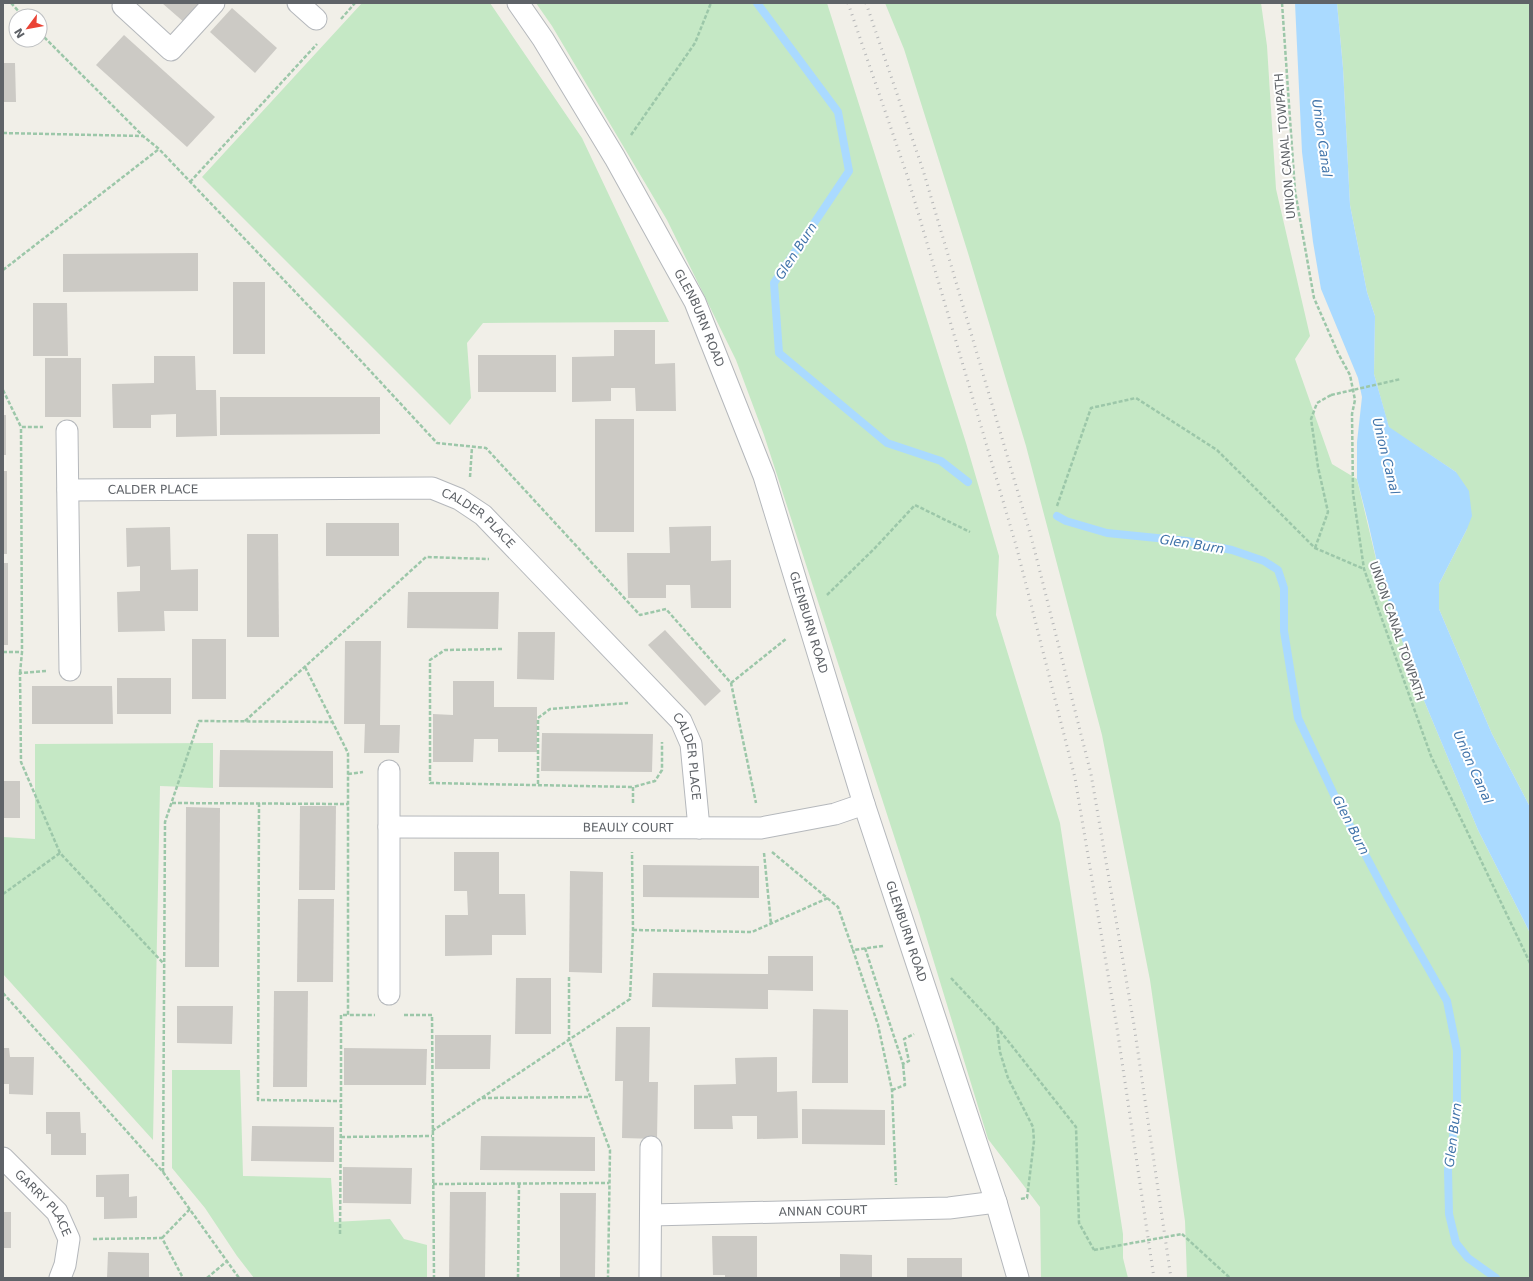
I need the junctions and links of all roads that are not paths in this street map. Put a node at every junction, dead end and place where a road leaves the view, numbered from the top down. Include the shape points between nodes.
1 (214, 3) edge
2 (298, 3) edge
3 (518, 3) edge
4 (123, 6) dead end
5 (316, 19) dead end
6 (67, 431) road end
7 (68, 490) junction
8 (70, 670) road end
9 (389, 771) dead end
10 (864, 804) junction
11 (389, 827) junction
12 (698, 828) junction
13 (389, 994) dead end
14 (651, 1147) dead end
15 (3, 1158) edge
16 (996, 1202) junction
17 (651, 1215) junction
18 (60, 1278) edge
19 (650, 1278) edge
20 (1018, 1278) edge

1 - 4 street via 171,50
2 - 5 street
3 - 10 street, GLENBURN ROAD via 543,39 614,158 695,302 764,476
6 - 7 street
7 - 8 street
7 - 12 street, CALDER PLACE via 432,488 459,499 483,515 681,721 691,744
9 - 11 street
10 - 12 street, BEAULY COURT via 762,837
10 - 16 street, GLENBURN ROAD
11 - 12 street, BEAULY COURT
11 - 13 street
14 - 17 street
15 - 18 street, GARRY PLACE via 57,1212 69,1239
16 - 17 street, ANNAN COURT via 949,1208
16 - 20 street, GLENBURN ROAD
17 - 19 street

